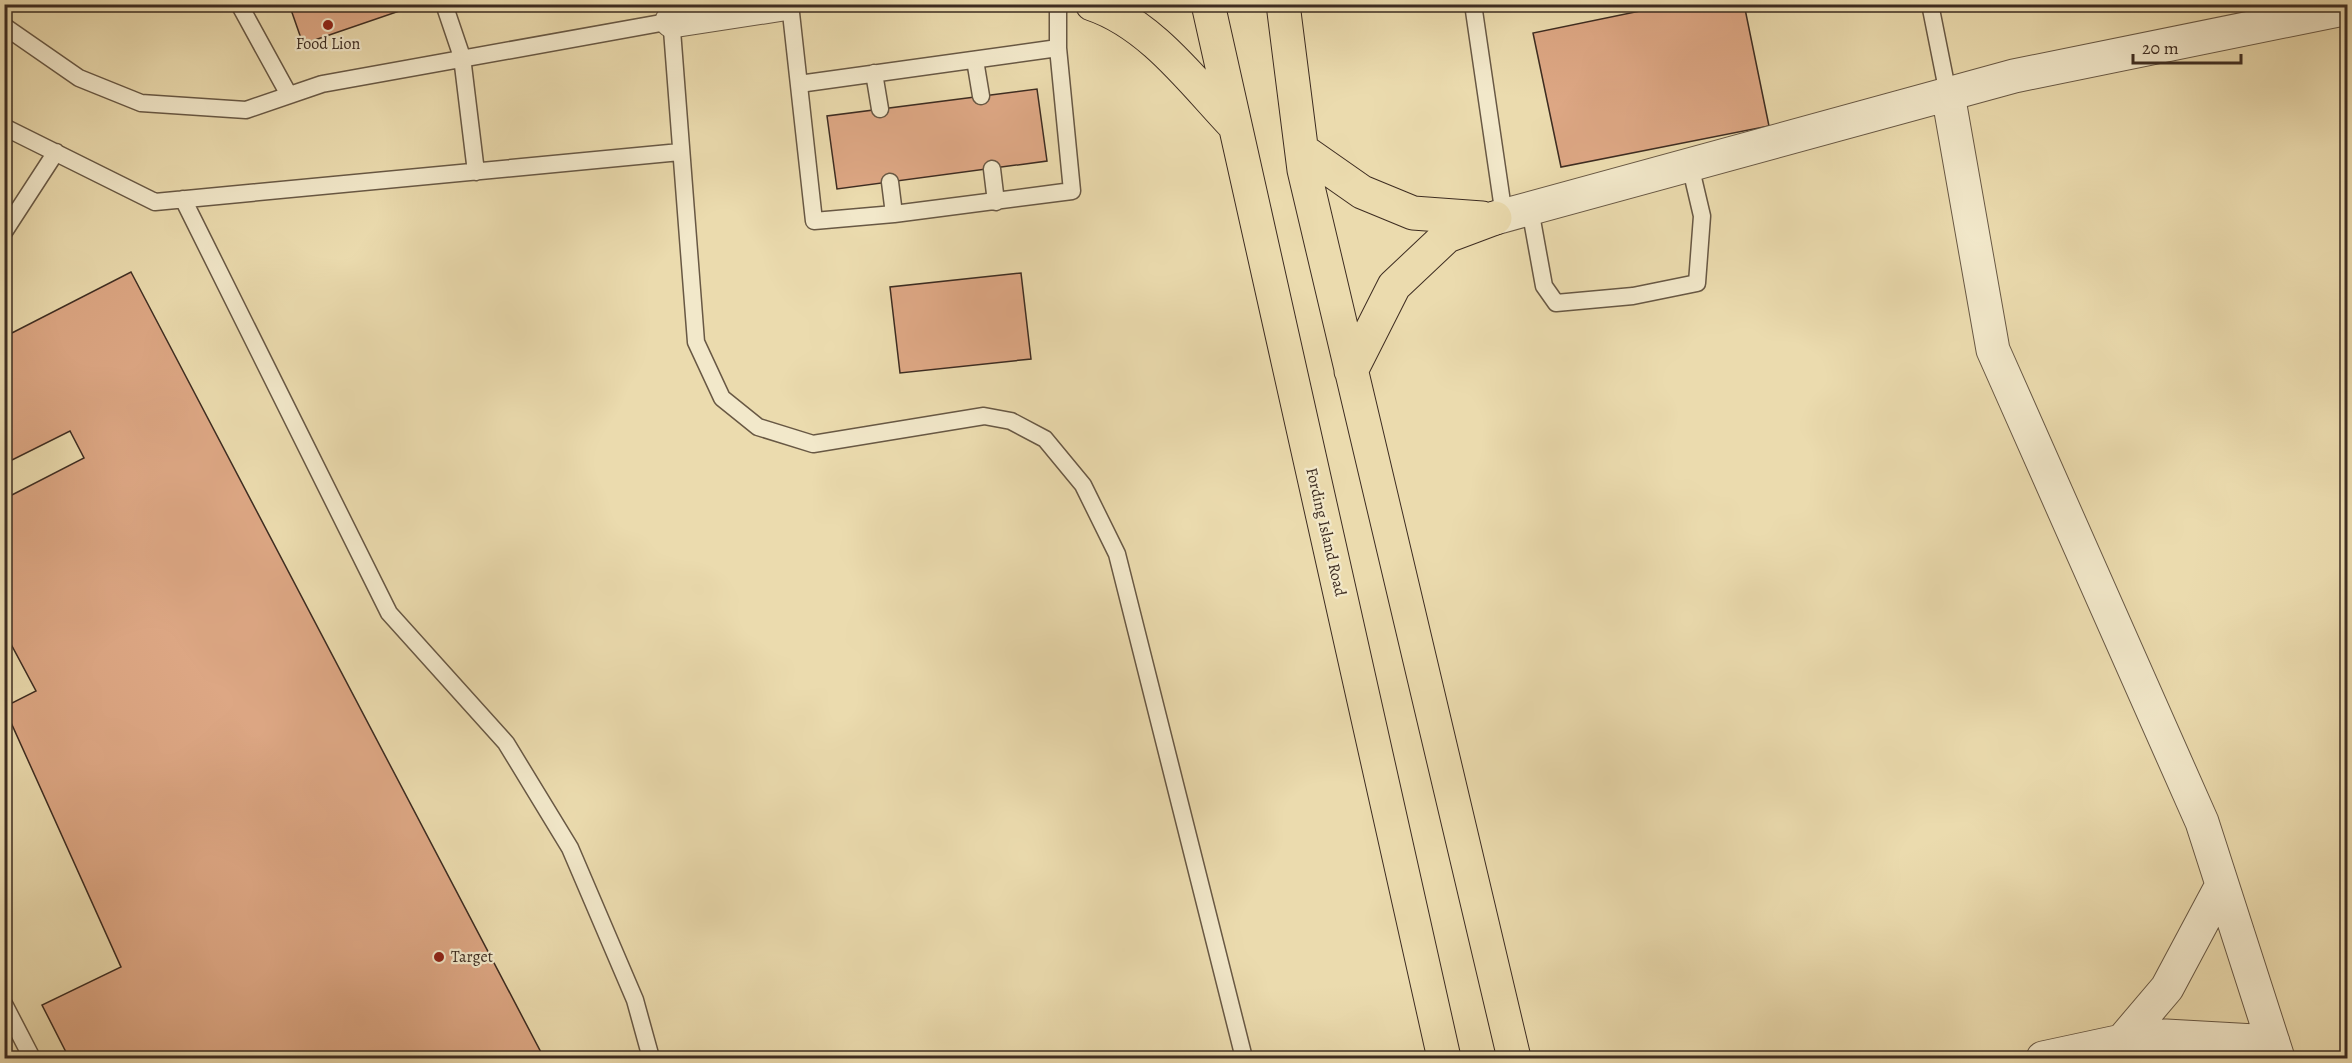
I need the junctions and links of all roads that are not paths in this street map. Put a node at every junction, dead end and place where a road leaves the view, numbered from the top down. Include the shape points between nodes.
1 (239, 4) edge
2 (444, 4) edge
3 (783, 4) edge
4 (790, 4) edge
5 (1058, 4) edge
6 (1092, 4) edge
7 (1208, 4) edge
8 (1284, 4) edge
9 (1473, 4) edge
10 (1930, 4) edge
11 (2348, 8) edge
12 (724, 9) edge
13 (671, 13) edge
14 (2264, 14) edge
15 (4, 27) edge
16 (1058, 48) junction
17 (462, 57) junction
18 (975, 60) junction
19 (874, 74) junction
20 (799, 84) junction
21 (289, 94) junction
22 (1948, 94) junction
23 (981, 96) dead end
24 (880, 109) dead end
25 (1234, 125) junction
26 (4, 127) edge
27 (1302, 150) junction
28 (56, 152) junction
29 (680, 152) junction
30 (1690, 165) junction
31 (992, 169) dead end
32 (476, 172) junction
33 (890, 182) dead end
34 (183, 199) junction
35 (996, 202) junction
36 (894, 214) junction
37 (1510, 214) junction
38 (4, 232) edge
39 (1351, 371) junction
40 (2222, 885) junction
41 (4, 1004) edge
42 (2122, 1041) junction
43 (2276, 1050) edge
44 (32, 1059) edge
45 (651, 1059) edge
46 (1244, 1059) edge
47 (1444, 1059) edge
48 (1514, 1059) edge
49 (2043, 1059) edge
50 (2233, 1059) edge

1 - 21 lane
2 - 17 lane
3 - 12 street
4 - 20 lane
5 - 16 lane
6 - 25 highway via 1114,12 1149,37
7 - 25 highway, Fording Island Road
8 - 27 highway
9 - 37 lane
10 - 22 lane
11 - 14 street
12 - 13 street
13 - 17 lane
13 - 29 lane
14 - 22 street
15 - 21 lane via 79,78 141,103 246,110
16 - 18 lane
16 - 35 lane via 1072,191
17 - 21 lane
17 - 32 lane
18 - 19 lane
18 - 23 lane
19 - 20 lane
19 - 24 lane
20 - 36 lane via 814,221
22 - 30 street
22 - 40 street via 1994,350 2202,822
25 - 47 highway, Fording Island Road
26 - 28 lane
27 - 37 highway via 1362,192 1413,213
27 - 39 highway
28 - 34 lane via 155,202
28 - 38 lane
29 - 32 lane
29 - 46 lane via 696,342 722,398 758,427 813,444 984,416 1011,421 1045,439 1083,485 1117,554
30 - 37 street
30 - 37 lane via 1702,216 1697,284 1633,296 1556,303
31 - 35 lane
32 - 34 lane
33 - 36 lane
34 - 45 lane via 389,614 506,743 570,848 635,1000
35 - 36 lane
37 - 39 highway via 1447,236 1395,286
39 - 48 highway
40 - 42 street via 2167,988
40 - 43 street
41 - 44 lane
42 - 43 street via 2166,1036
42 - 49 street
43 - 50 street

